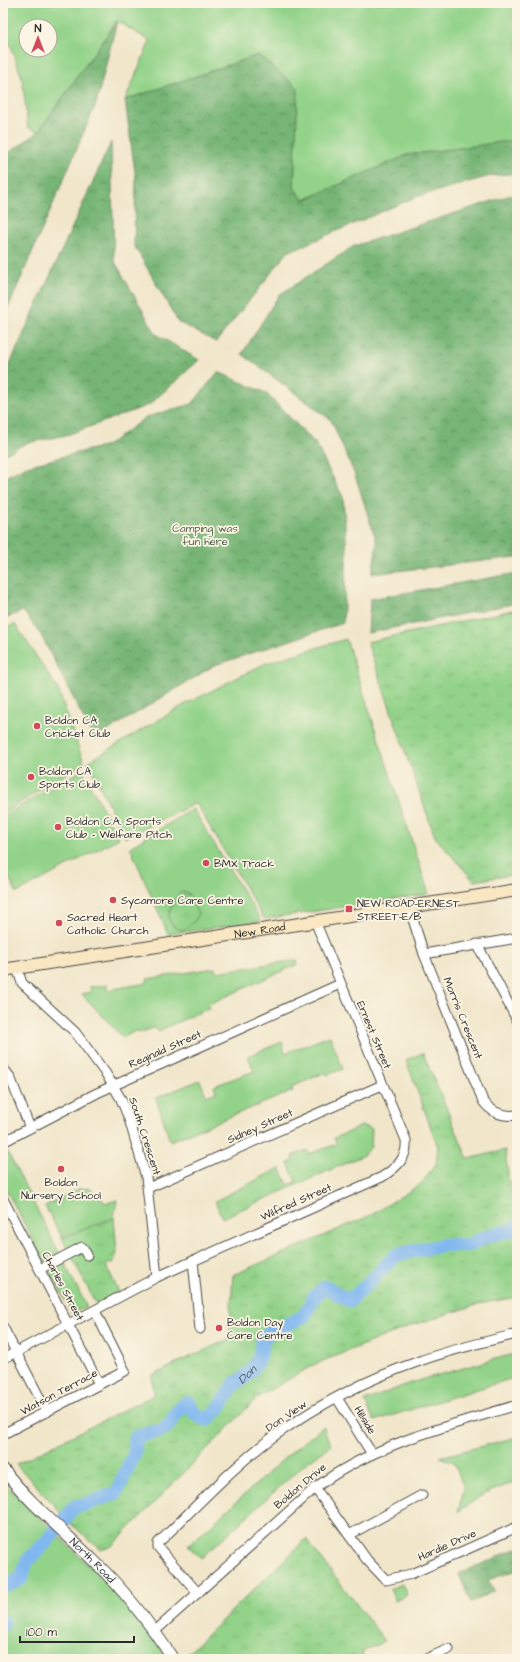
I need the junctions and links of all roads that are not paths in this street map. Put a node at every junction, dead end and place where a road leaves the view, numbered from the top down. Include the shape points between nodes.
1 (517, 890) edge
2 (409, 907) junction
3 (315, 921) junction
4 (517, 938) edge
5 (477, 944) junction
6 (424, 954) junction
7 (17, 968) junction
8 (3, 970) edge
9 (340, 984) junction
10 (517, 1020) edge
11 (3, 1068) edge
12 (113, 1085) junction
13 (382, 1085) junction
14 (517, 1115) edge
15 (30, 1128) junction
16 (4, 1139) edge
17 (403, 1158) joint
18 (148, 1188) junction
19 (3, 1199) edge
20 (83, 1247) dead end
21 (193, 1261) junction
22 (40, 1269) junction
23 (158, 1277) junction
24 (95, 1311) junction
25 (70, 1324) junction
26 (3, 1327) edge
27 (200, 1329) dead end
28 (517, 1334) edge
29 (16, 1352) junction
30 (3, 1359) edge
31 (99, 1384) junction
32 (337, 1398) junction
33 (517, 1405) edge
34 (47, 1412) junction
35 (3, 1434) edge
36 (372, 1454) junction
37 (3, 1469) edge
38 (315, 1488) junction
39 (422, 1495) dead end
40 (517, 1527) edge
41 (349, 1535) junction
42 (198, 1594) junction
43 (154, 1632) junction
44 (449, 1649) dead end
45 (173, 1659) edge
46 (426, 1659) edge

1 - 2 main road, New Road
2 - 3 main road, New Road
2 - 6 street, Morris Crescent
3 - 7 main road, New Road
3 - 9 street, Ernest Street
4 - 5 street
5 - 6 street
5 - 10 street
6 - 14 street, Morris Crescent via 483,1101 488,1108 501,1114
7 - 8 main road, New Road
7 - 12 street, South Crescent via 22,983 75,1032
9 - 12 street, Reginald Street
9 - 13 street, Ernest Street
11 - 15 street via 10,1077
12 - 15 street, Reginald Street
12 - 18 street, South Crescent via 129,1119
13 - 17 street, Ernest Street via 406,1140
13 - 18 street, Sidney Street
15 - 16 street, Reginald Street
17 - 21 street, Wilfred Street via 391,1172 382,1177
18 - 23 street, South Crescent
19 - 22 street, Charles Street
20 - 22 street
21 - 23 street, Wilfred Street
21 - 27 street
22 - 25 street, Charles Street
23 - 24 street, Wilfred Street
24 - 25 street, Wilfred Street
24 - 31 street, Watson Terrace via 125,1371
25 - 29 street, Wilfred Street
25 - 31 street, Charles Street
26 - 29 street
28 - 32 street, Don View via 418,1361
29 - 30 street, Wilfred Street
29 - 34 street
31 - 34 street, Watson Terrace
32 - 36 street, Hillside
32 - 42 street, Don View via 277,1435 158,1542 158,1547
33 - 36 street, Boldon Drive via 432,1431
34 - 35 street, Watson Terrace
36 - 38 street, Boldon Drive via 336,1472
37 - 43 street, North Road via 18,1489 85,1553
38 - 41 street
38 - 42 street, Boldon Drive
39 - 41 street
40 - 41 street, Hardie Drive via 411,1574 386,1580
42 - 43 street, Boldon Drive
43 - 45 street, North Road
44 - 46 street

